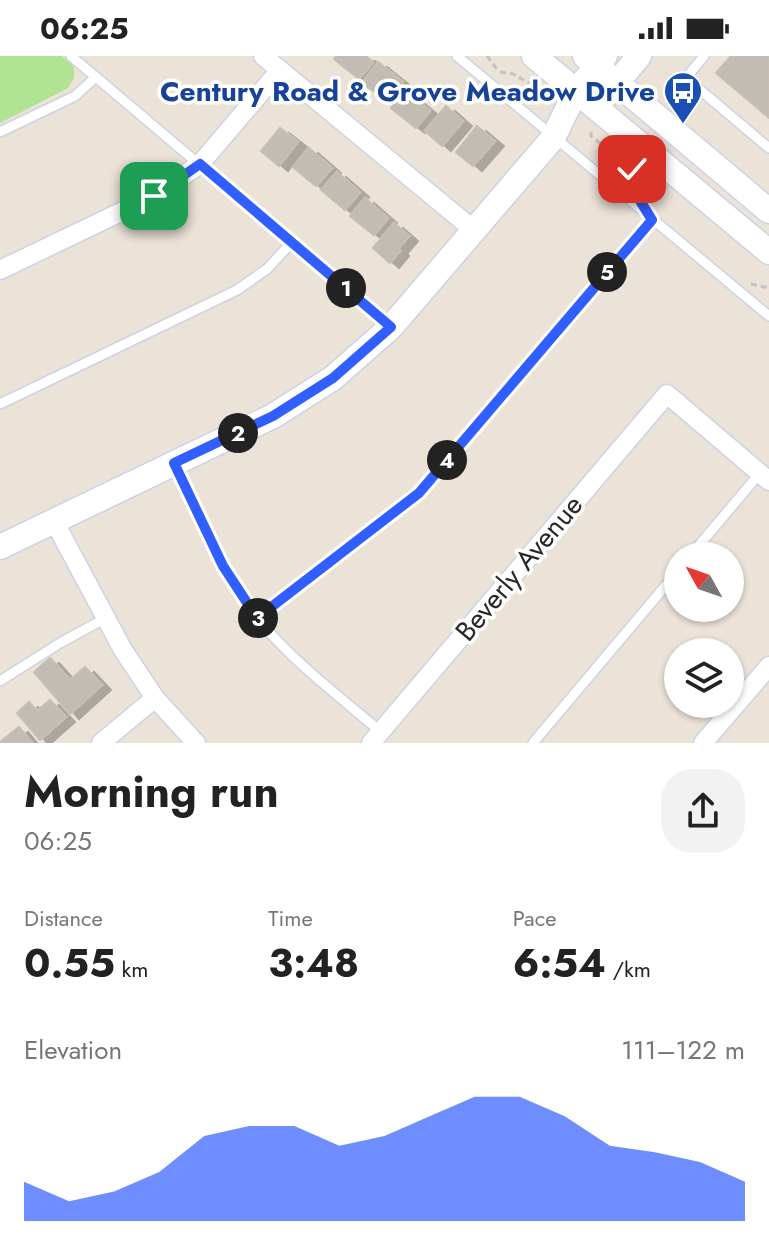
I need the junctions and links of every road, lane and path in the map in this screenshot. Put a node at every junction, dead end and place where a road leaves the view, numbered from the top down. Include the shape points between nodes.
1 (71, 56) edge
2 (263, 56) edge
3 (457, 56) edge
4 (534, 56) edge
5 (639, 56) edge
6 (704, 56) edge
7 (595, 59) edge
8 (280, 70) junction
9 (500, 72) dead end
10 (96, 77) junction
11 (617, 82) junction
12 (538, 88) dead end
13 (576, 91) junction
14 (593, 119) junction
15 (0, 132) edge
16 (553, 138) junction
17 (769, 148) edge
18 (200, 164) junction
19 (769, 209) edge
20 (652, 220) junction
21 (475, 231) junction
22 (292, 242) junction
23 (769, 252) edge
24 (0, 270) edge
25 (769, 316) edge
26 (391, 327) junction
27 (0, 404) edge
28 (174, 463) junction
29 (764, 477) edge
30 (54, 521) junction
31 (703, 542) edge
32 (0, 547) edge
33 (664, 588) edge
34 (257, 618) junction
35 (104, 619) junction
36 (769, 666) edge
37 (0, 681) edge
38 (155, 698) junction
39 (376, 738) edge
40 (101, 743) edge
41 (196, 743) edge
42 (533, 743) edge
43 (703, 743) edge

1 - 10 lane
2 - 8 street
3 - 16 lane
4 - 13 street
5 - 11 street
6 - 17 lane via 686,78
7 - 11 street
7 - 13 street
8 - 18 street
8 - 21 street
9 - 12 path
10 - 15 lane via 75,96
10 - 18 lane
11 - 14 street
11 - 19 street
13 - 14 street
13 - 16 street
14 - 16 street
14 - 20 path via 591,136 632,169 639,199
14 - 23 street
16 - 20 lane
16 - 21 street
18 - 22 lane
18 - 24 street via 154,196
20 - 25 lane
20 - 34 lane via 419,493
21 - 26 street
22 - 26 lane
22 - 27 lane via 237,290
26 - 28 street via 333,378
28 - 30 street
28 - 34 lane via 223,566
29 - 31 lane
29 - 39 street, Beverly Avenue via 667,394
30 - 32 street
30 - 35 street
33 - 42 lane
34 - 39 lane
35 - 37 lane
35 - 38 street
36 - 43 street
38 - 40 street
38 - 41 street

